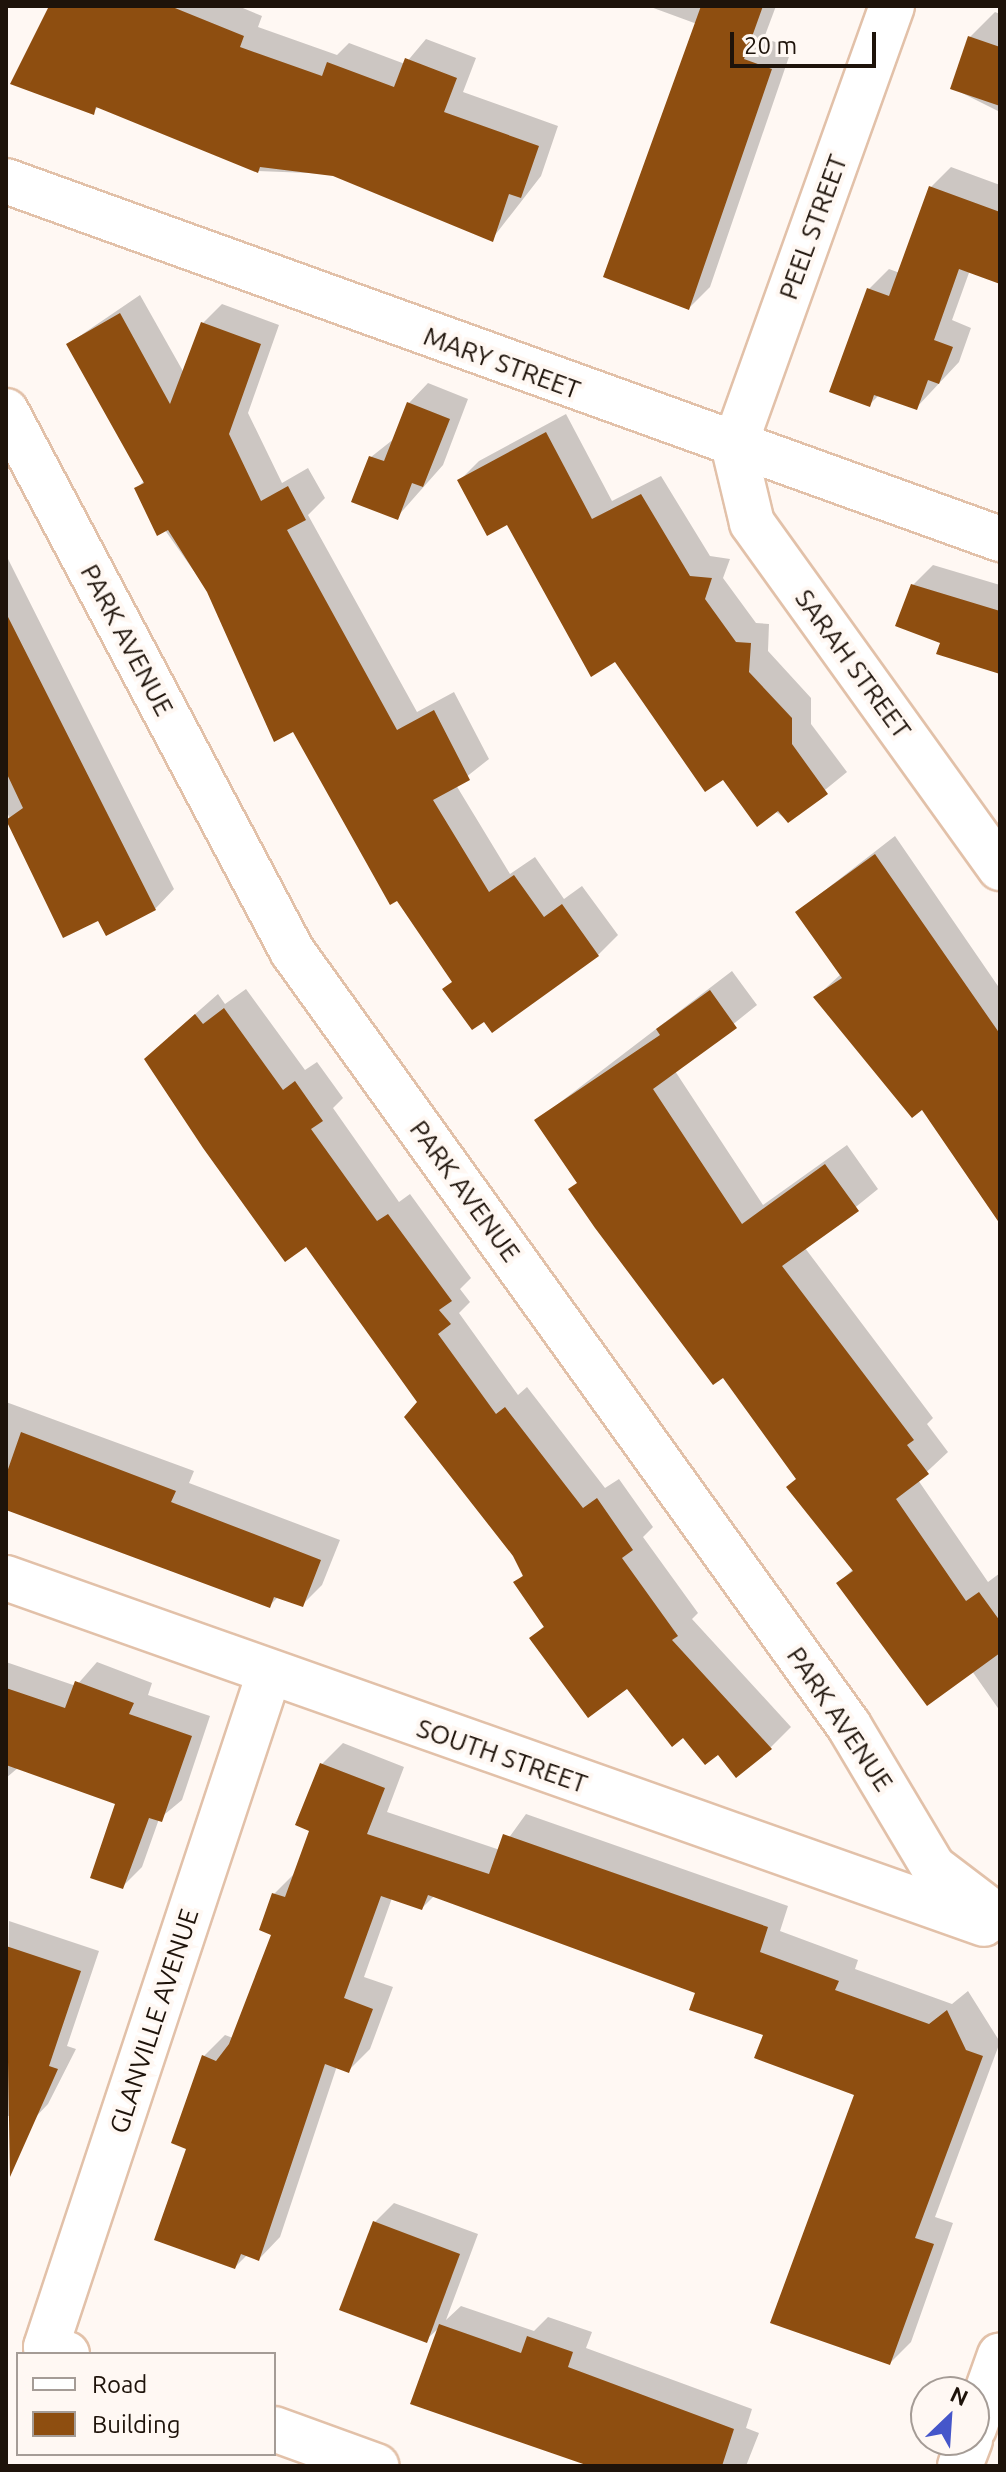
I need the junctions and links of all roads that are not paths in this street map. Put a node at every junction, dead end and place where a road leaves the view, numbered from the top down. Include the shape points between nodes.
1 (892, 6) edge
2 (6, 181) edge
3 (6, 411) edge
4 (734, 448) junction
5 (1000, 539) edge
6 (1000, 868) edge
7 (6, 1578) edge
8 (269, 1674) junction
9 (1000, 1918) edge
10 (1000, 1930) edge
11 (61, 2352) edge
12 (1000, 2355) edge
13 (990, 2383) edge
14 (276, 2430) edge
15 (376, 2466) edge

1 - 4 street, PEEL STREET
2 - 4 street, MARY STREET
3 - 9 street, PARK AVENUE via 292,951 849,1726 933,1867
4 - 5 street, MARY STREET
4 - 6 street, SARAH STREET via 752,523
7 - 8 street, SOUTH STREET
8 - 10 street, SOUTH STREET
8 - 11 street, GLANVILLE AVENUE via 46,2347
12 - 13 street
14 - 15 street

